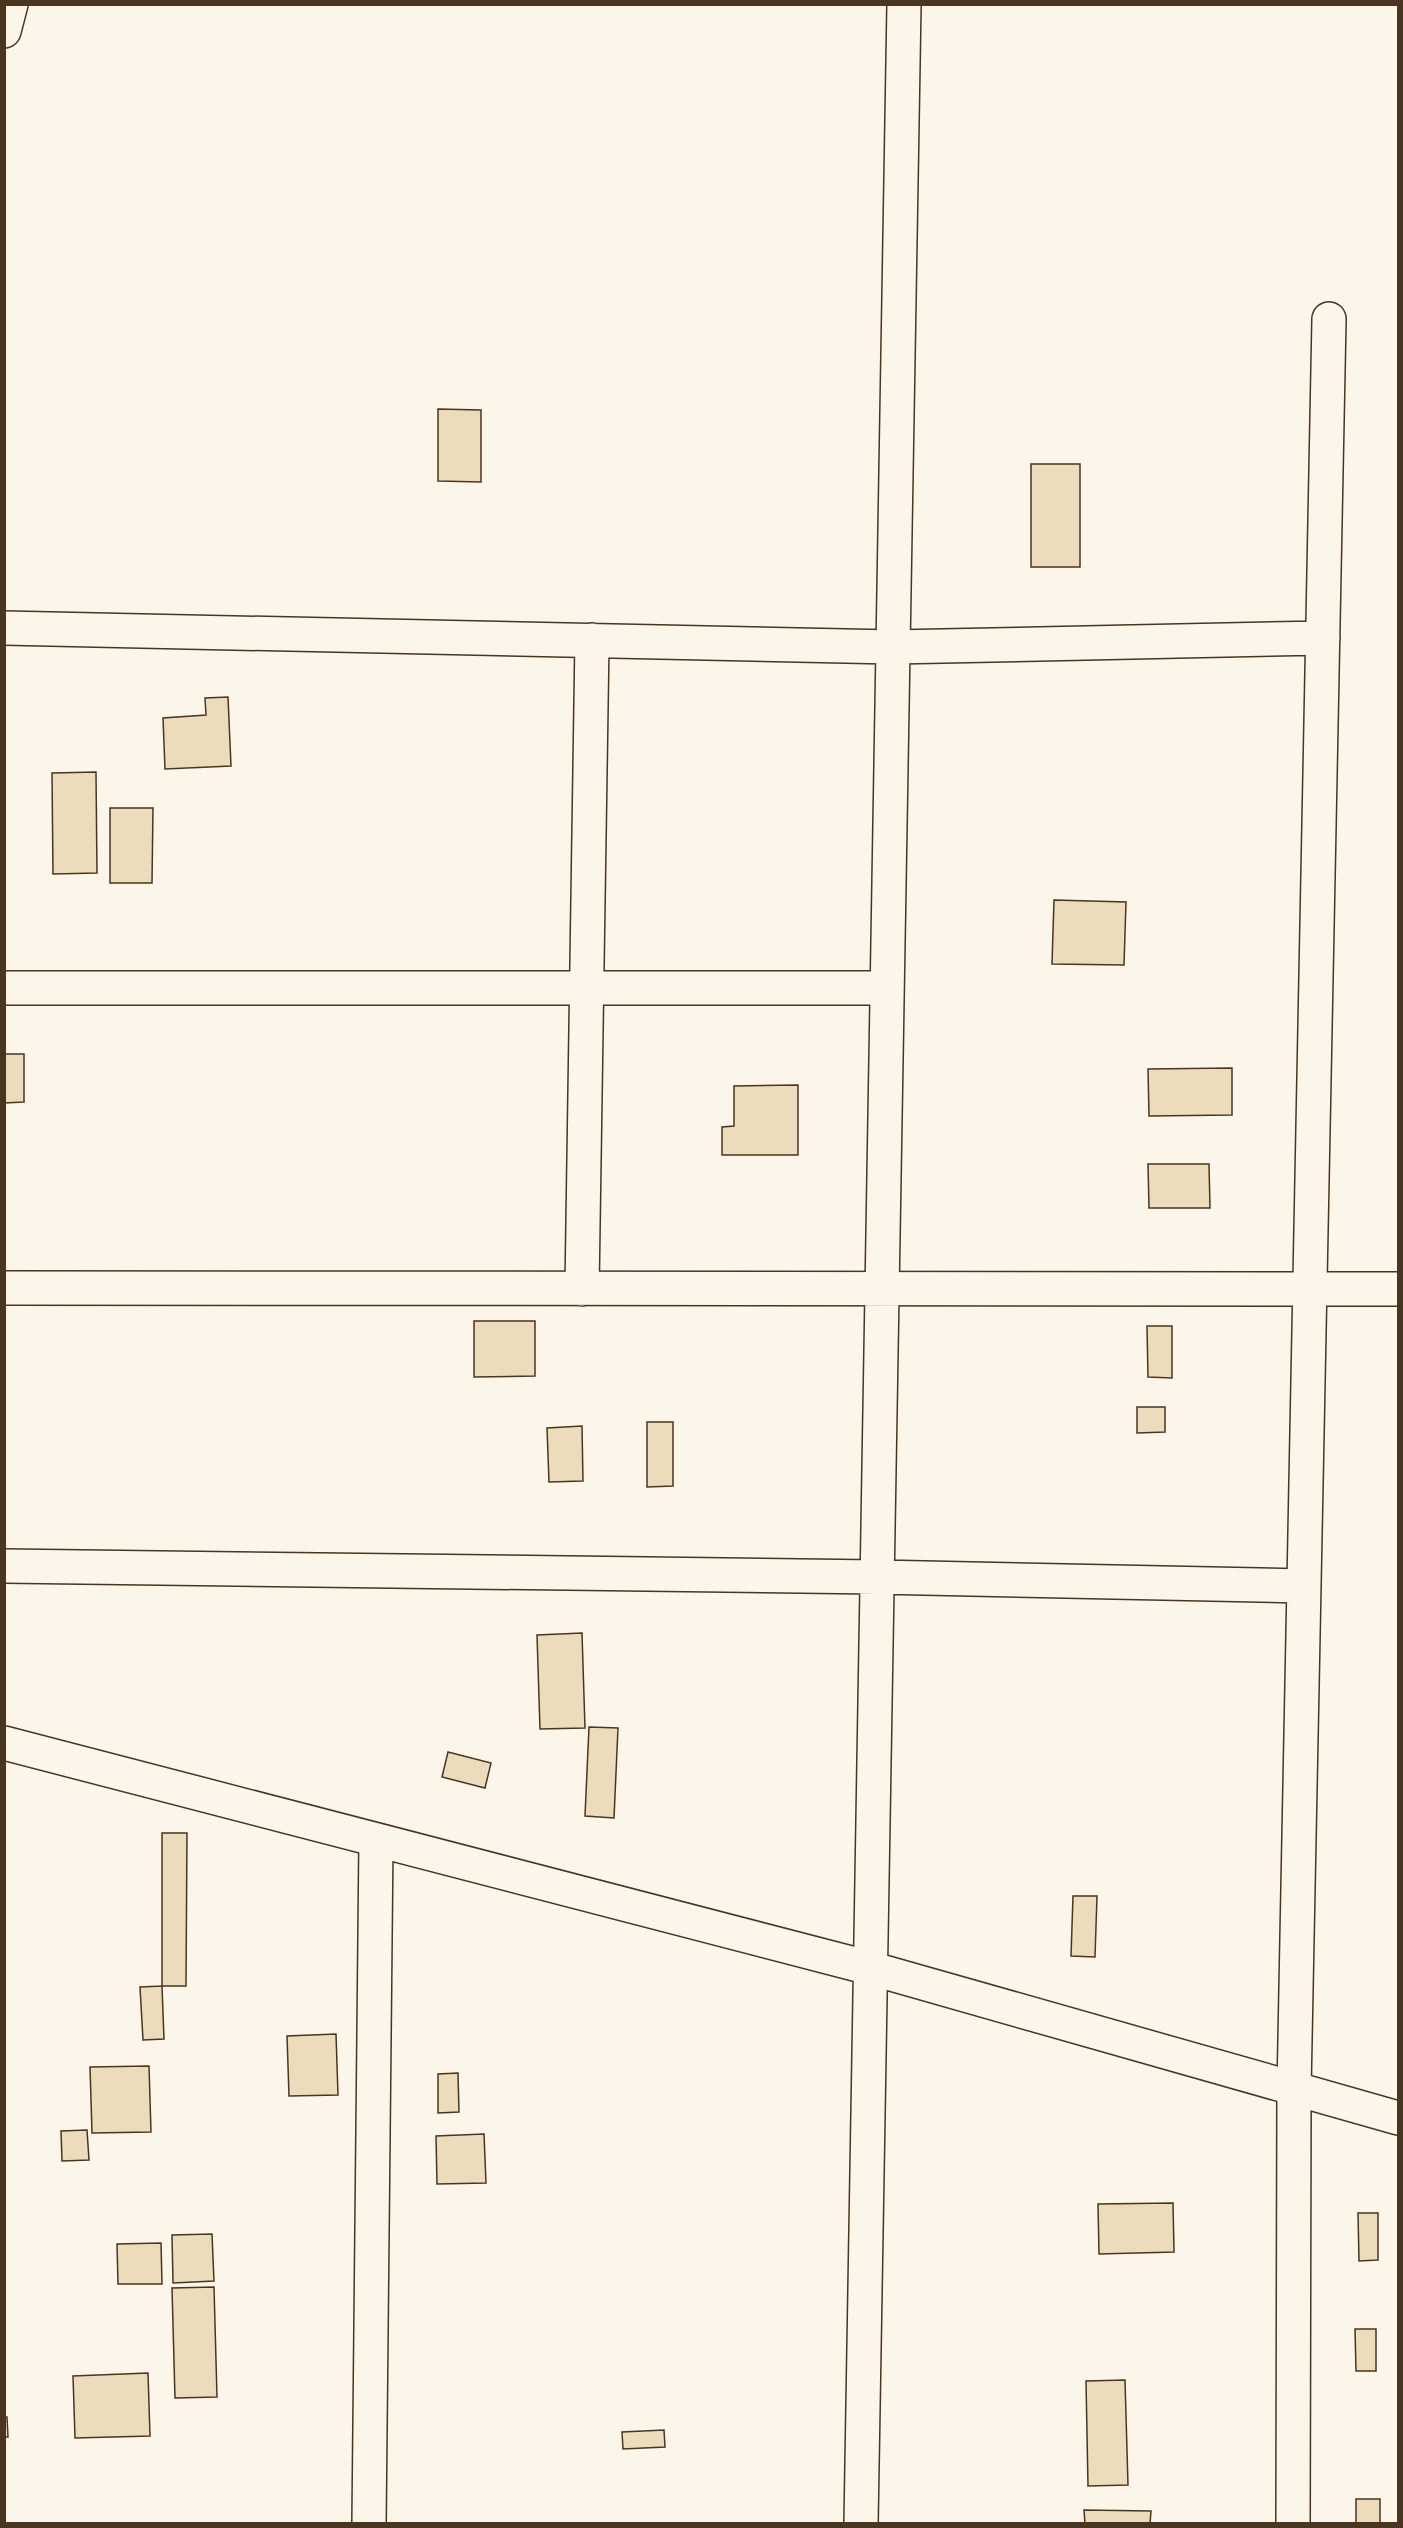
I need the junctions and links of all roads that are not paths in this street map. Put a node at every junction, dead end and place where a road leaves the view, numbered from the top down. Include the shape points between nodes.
1 (11, 4) edge
2 (904, 4) edge
3 (4, 32) edge
4 (1329, 319) dead end
5 (4, 628) edge
6 (1323, 638) junction
7 (592, 640) junction
8 (893, 647) junction
9 (4, 988) edge
10 (587, 988) junction
11 (887, 988) junction
12 (4, 1288) edge
13 (882, 1288) junction
14 (582, 1289) junction
15 (1310, 1289) junction
16 (1398, 1289) edge
17 (4, 1566) edge
18 (877, 1577) junction
19 (1304, 1586) junction
20 (4, 1743) edge
21 (376, 1840) junction
22 (870, 1968) junction
23 (1294, 2090) junction
24 (1398, 2118) edge
25 (369, 2523) edge
26 (861, 2523) edge
27 (1293, 2523) edge

1 - 3 street
2 - 8 street
4 - 6 street
5 - 7 street
6 - 8 street
6 - 15 street
7 - 8 street
7 - 10 street
8 - 11 street
9 - 10 street
10 - 11 street
10 - 14 street
11 - 13 street
12 - 14 street
13 - 14 street
13 - 15 street
13 - 18 street
15 - 16 street
15 - 19 street
17 - 18 street
18 - 19 street
18 - 22 street
19 - 23 street
20 - 21 street
21 - 22 street
21 - 25 street
22 - 23 street
22 - 26 street
23 - 24 street
23 - 27 street

